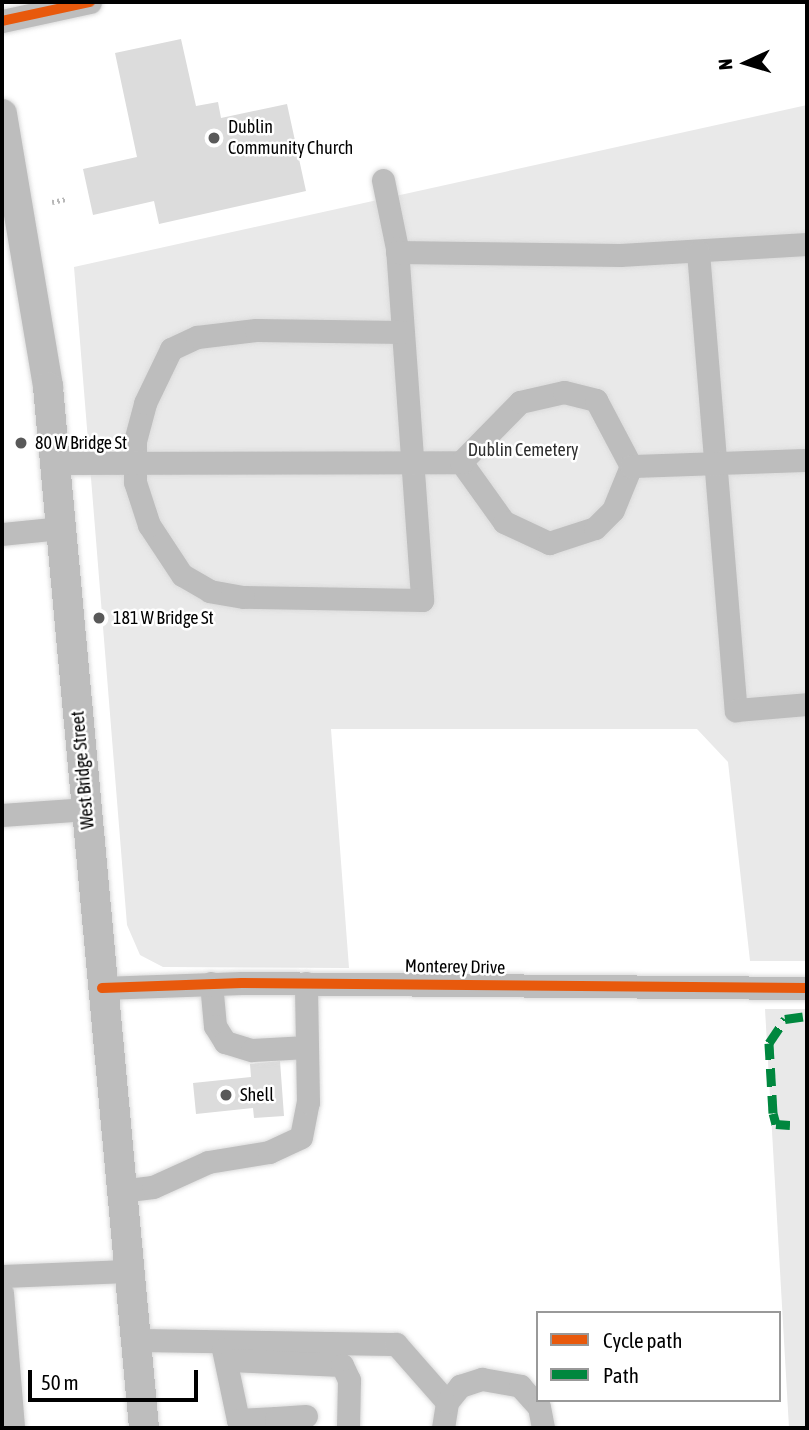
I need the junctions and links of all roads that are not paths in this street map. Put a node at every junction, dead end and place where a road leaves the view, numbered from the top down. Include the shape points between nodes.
1 (90, 2) edge
2 (2, 21) edge
3 (2, 114) edge
4 (383, 180) dead end
5 (807, 244) edge
6 (397, 251) junction
7 (698, 251) junction
8 (402, 332) junction
9 (135, 460) junction
10 (807, 460) edge
11 (461, 462) junction
12 (55, 463) junction
13 (412, 464) junction
14 (631, 466) junction
15 (720, 467) junction
16 (61, 528) junction
17 (2, 534) edge
18 (807, 704) edge
19 (87, 809) junction
20 (2, 815) edge
21 (211, 983) junction
22 (306, 983) junction
23 (102, 988) junction
24 (807, 988) edge
25 (307, 1047) junction
26 (120, 1191) junction
27 (128, 1271) junction
28 (2, 1276) edge
29 (2, 1293) edge
30 (216, 1338) junction
31 (135, 1340) junction
32 (230, 1360) junction
33 (447, 1402) junction
34 (306, 1416) dead end
35 (277, 1423) edge
36 (234, 1426) edge
37 (13, 1428) edge
38 (144, 1428) edge
39 (348, 1428) edge
40 (443, 1428) edge
41 (542, 1428) edge

1 - 2 street
3 - 12 main road, West Bridge Street via 38,310
4 - 6 street
5 - 7 street
6 - 7 street
6 - 8 street
7 - 15 street
8 - 9 street via 256,330 197,337 171,349 145,403
8 - 13 street
9 - 12 street
9 - 13 street
9 - 13 street via 149,525 182,575 210,591 422,600
10 - 15 street
11 - 13 street
11 - 14 street via 520,402 564,392 596,400
11 - 14 street via 504,522 549,543 595,528 613,510
12 - 16 main road, West Bridge Street
14 - 15 street
15 - 18 street via 736,710
16 - 17 street
16 - 19 main road, West Bridge Street
19 - 20 street
19 - 23 main road, West Bridge Street
21 - 22 street, Monterey Drive
21 - 23 street, Monterey Drive
21 - 25 street via 215,1026 225,1042 252,1050
22 - 24 street, Monterey Drive
22 - 25 street
23 - 26 main road, West Bridge Street
25 - 26 street via 308,1102 301,1137 269,1152 208,1162 153,1186
26 - 27 main road, West Bridge Street
27 - 28 street
27 - 31 main road, West Bridge Street
29 - 37 street
30 - 31 street
30 - 32 street
30 - 33 street via 396,1344
31 - 38 main road, West Bridge Street
32 - 36 street
32 - 39 street via 342,1366 349,1380
33 - 40 street
33 - 41 street via 460,1386 482,1378 520,1386 539,1407
34 - 35 street
35 - 36 street

